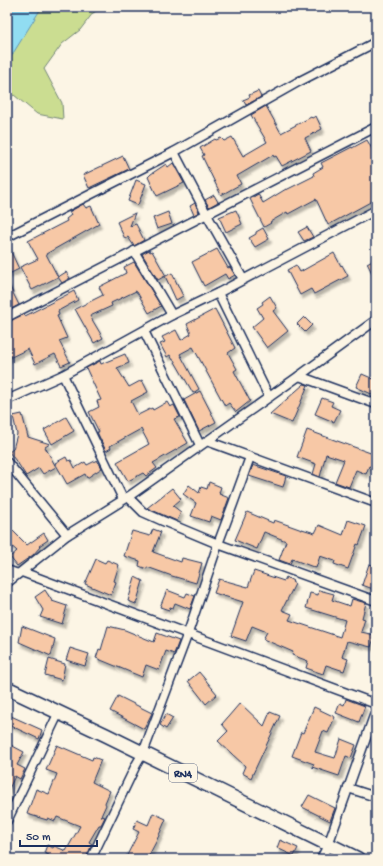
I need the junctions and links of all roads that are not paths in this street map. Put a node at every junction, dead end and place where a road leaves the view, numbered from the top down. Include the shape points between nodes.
1 (376, 42) edge
2 (376, 127) edge
3 (174, 152) junction
4 (376, 210) edge
5 (207, 214) junction
6 (7, 237) edge
7 (134, 251) junction
8 (243, 279) junction
9 (218, 293) junction
10 (172, 315) junction
11 (7, 317) edge
12 (376, 320) edge
13 (144, 331) junction
14 (63, 375) junction
15 (299, 376) junction
16 (269, 397) junction
17 (7, 400) edge
18 (376, 404) edge
19 (204, 443) junction
20 (250, 457) junction
21 (7, 462) edge
22 (126, 498) junction
23 (376, 503) edge
24 (67, 535) junction
25 (218, 544) junction
26 (7, 570) edge
27 (20, 573) junction
28 (7, 582) edge
29 (376, 601) edge
30 (188, 633) junction
31 (7, 688) edge
32 (376, 704) edge
33 (376, 710) edge
34 (59, 712) junction
35 (143, 753) junction
36 (348, 788) junction
37 (376, 797) edge
38 (7, 820) edge
39 (328, 845) junction
40 (92, 859) edge
41 (321, 859) edge
42 (358, 859) edge

1 - 3 street via 298,82
2 - 5 street
3 - 5 street
3 - 6 street
4 - 8 street
5 - 7 street
5 - 8 street
7 - 10 street
7 - 11 street
8 - 9 street
9 - 10 street
9 - 16 street
10 - 13 street
12 - 15 street
13 - 14 street
13 - 19 street
14 - 17 street
14 - 22 street
15 - 16 street
15 - 18 street
16 - 19 street
19 - 20 street
19 - 22 street
20 - 23 street
20 - 25 street
21 - 24 street
22 - 24 street
22 - 25 street via 143,512
24 - 27 street
25 - 29 street
25 - 30 street
26 - 27 street
27 - 28 street
27 - 30 street
30 - 32 street
30 - 35 street
31 - 34 highway, RN4
33 - 36 street
34 - 35 highway, RN4
34 - 38 street
35 - 39 highway, RN4
35 - 40 street
36 - 37 street
36 - 39 street
39 - 41 street
39 - 42 highway, RN4

